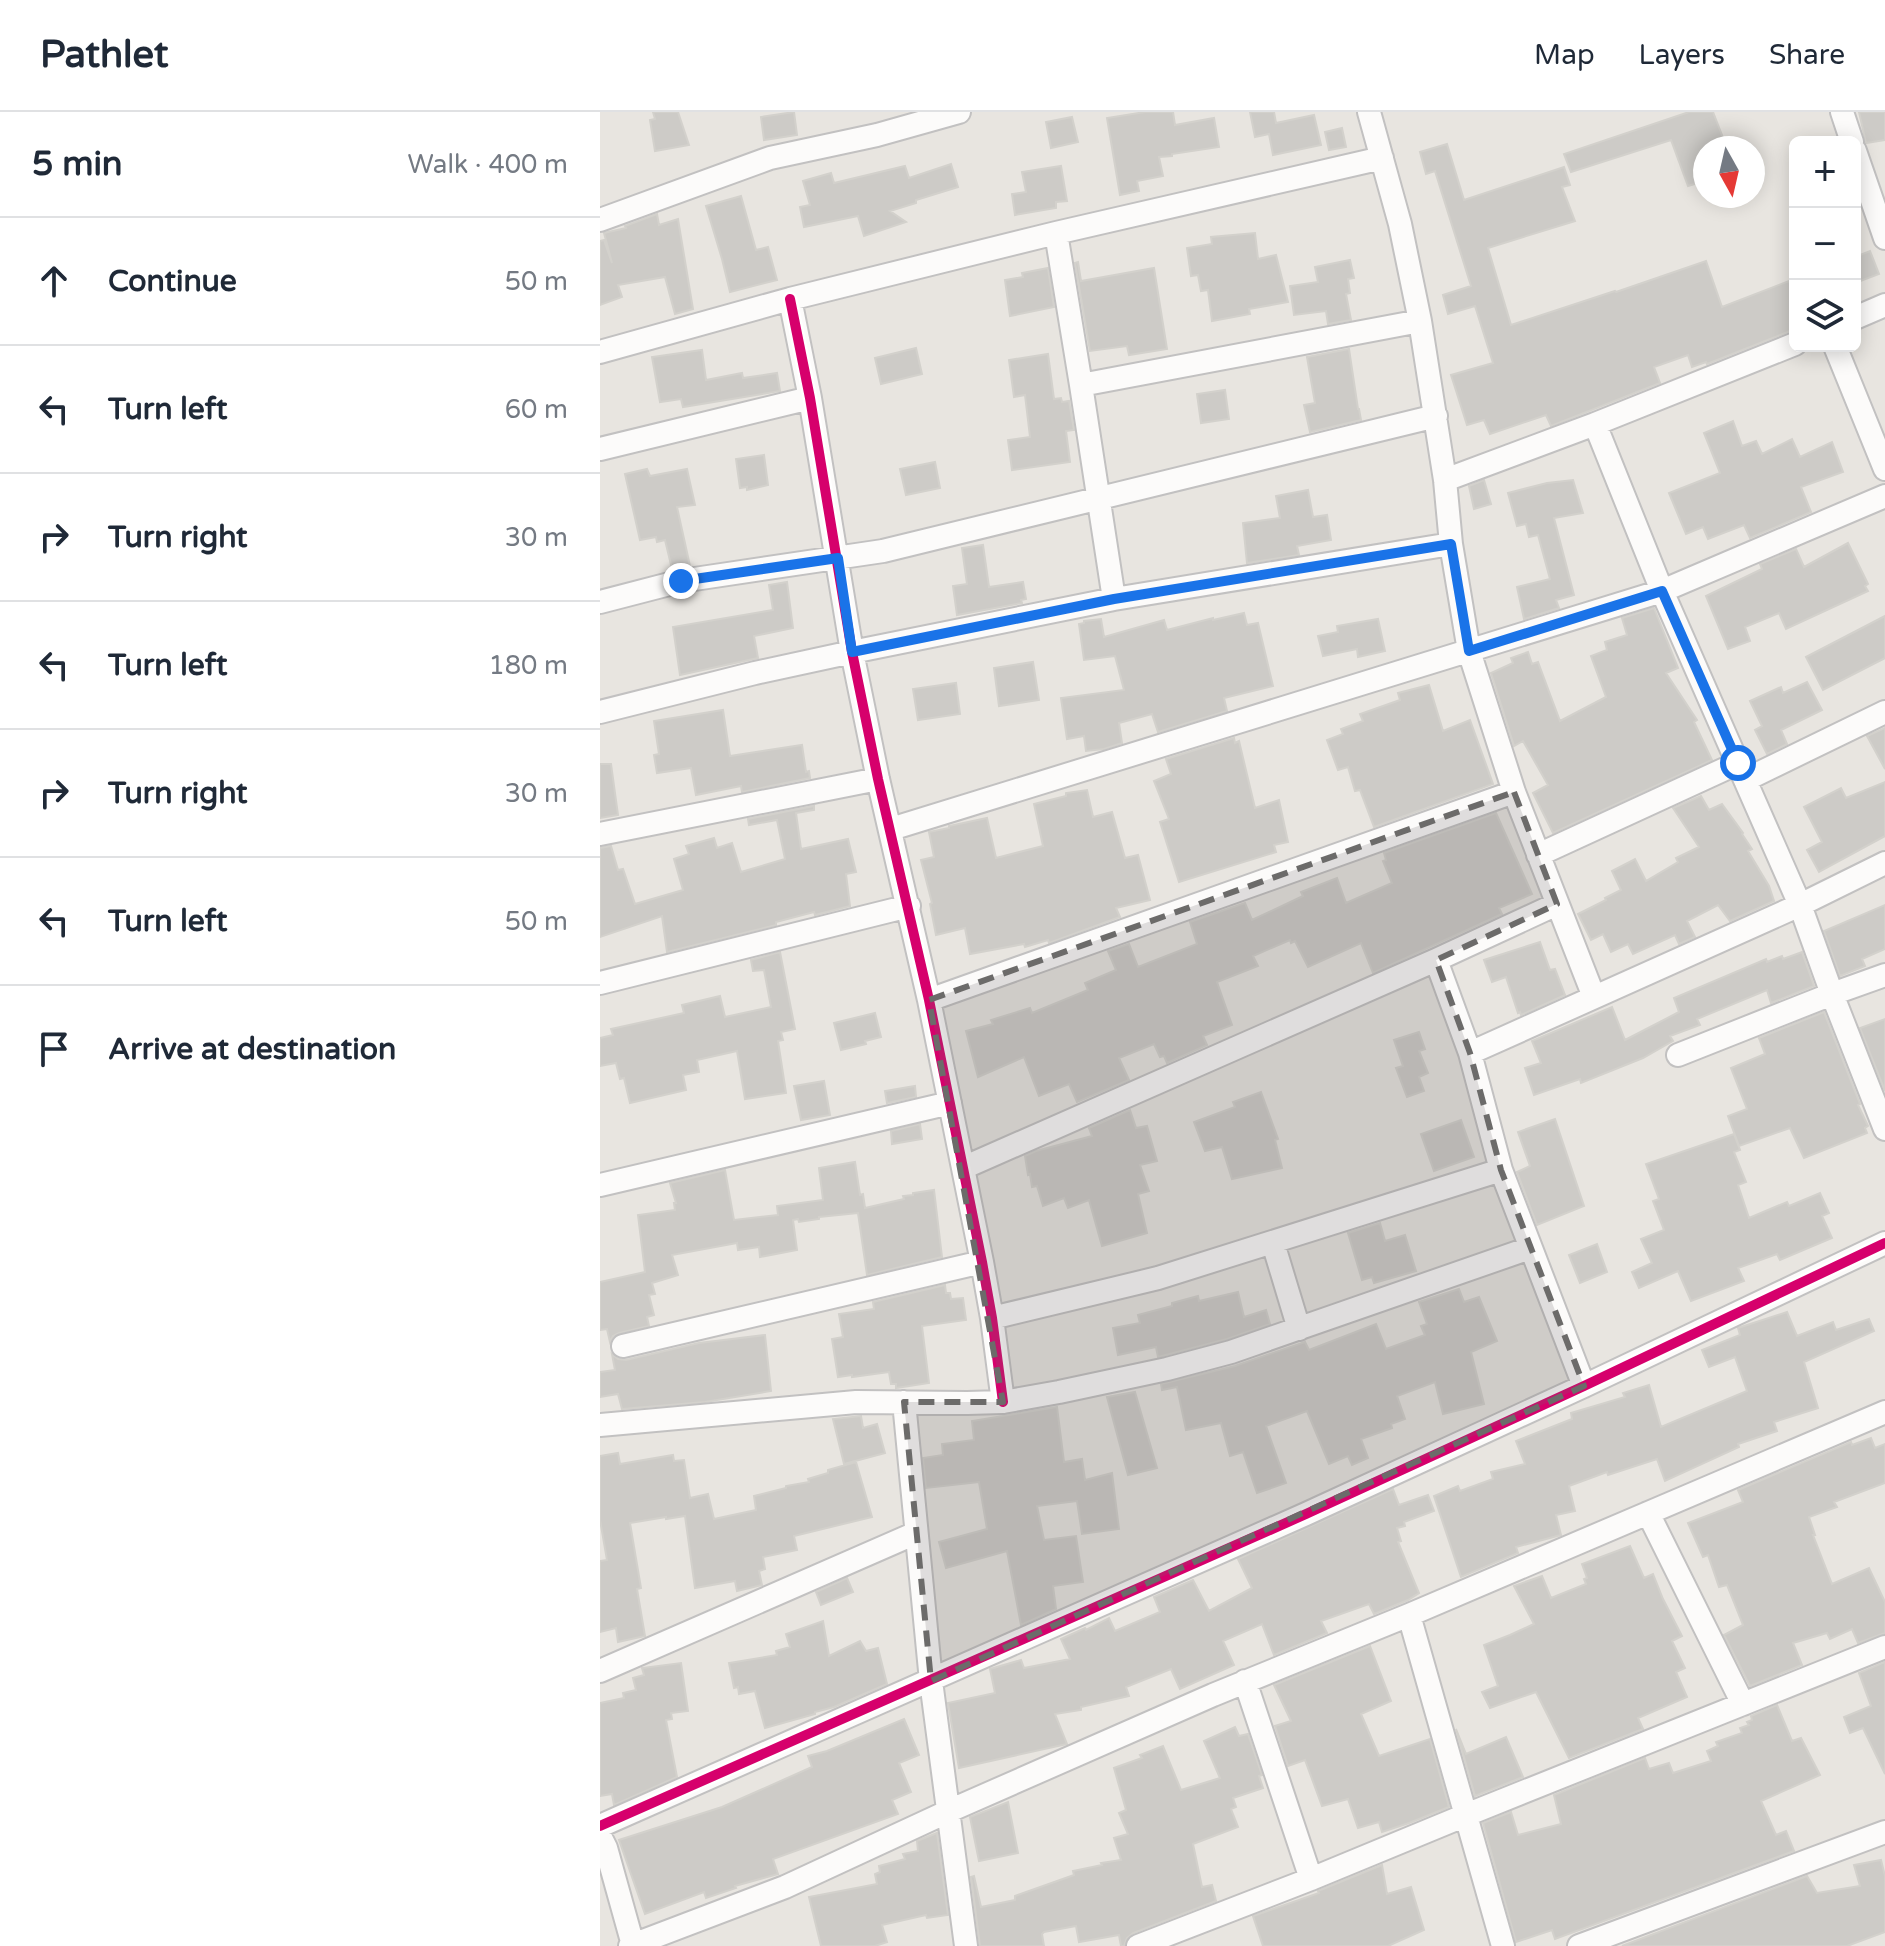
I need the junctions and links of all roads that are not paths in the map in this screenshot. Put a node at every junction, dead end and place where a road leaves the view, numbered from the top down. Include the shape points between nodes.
1 (959, 112) edge
2 (1369, 112) edge
3 (1842, 112) edge
4 (1850, 136) edge
5 (1382, 158) junction
6 (1861, 168) edge
7 (600, 220) edge
8 (1056, 233) junction
9 (1885, 238) edge
10 (790, 299) junction
11 (1885, 305) edge
12 (1861, 315) edge
13 (1420, 321) junction
14 (1789, 346) edge
15 (600, 352) edge
16 (1837, 352) edge
17 (1081, 385) junction
18 (810, 398) junction
19 (1436, 416) junction
20 (1595, 424) junction
21 (600, 449) edge
22 (1885, 469) edge
23 (1445, 480) junction
24 (1885, 496) edge
25 (1099, 498) junction
26 (1451, 544) junction
27 (838, 558) junction
28 (1662, 591) junction
29 (1114, 599) junction
30 (600, 602) edge
31 (1469, 651) junction
32 (852, 652) junction
33 (600, 712) edge
34 (1885, 712) edge
35 (1742, 772) junction
36 (878, 779) junction
37 (1514, 792) junction
38 (891, 829) junction
39 (600, 834) edge
40 (1538, 855) junction
41 (1885, 863) edge
42 (1557, 904) junction
43 (1800, 905) junction
44 (909, 906) junction
45 (1436, 960) junction
46 (1885, 975) edge
47 (600, 983) edge
48 (1832, 994) junction
49 (1594, 997) junction
50 (929, 1000) junction
51 (1470, 1053) junction
52 (1678, 1055) dead end
53 (950, 1103) junction
54 (1885, 1129) edge
55 (963, 1168) junction
56 (1501, 1170) junction
57 (600, 1185) edge
58 (1273, 1243) junction
59 (1885, 1243) edge
60 (1530, 1248) junction
61 (982, 1262) junction
62 (992, 1318) junction
63 (1299, 1329) junction
64 (623, 1346) dead end
65 (1584, 1386) junction
66 (904, 1402) junction
67 (1003, 1402) junction
68 (1885, 1412) edge
69 (600, 1425) edge
70 (1648, 1513) junction
71 (916, 1533) junction
72 (1409, 1615) junction
73 (1885, 1647) edge
74 (600, 1671) edge
75 (931, 1681) junction
76 (1245, 1681) junction
77 (1743, 1704) junction
78 (949, 1811) junction
79 (1466, 1815) junction
80 (600, 1826) edge
81 (1885, 1832) edge
82 (600, 1836) edge
83 (1311, 1879) junction
84 (632, 1946) edge
85 (966, 1946) edge
86 (1138, 1946) edge
87 (1503, 1946) edge
88 (1579, 1946) edge

1 - 7 street via 770,158
2 - 5 street
3 - 4 street
5 - 8 street
5 - 13 street
6 - 9 street
8 - 10 street
8 - 17 street
10 - 15 street
10 - 18 street
11 - 12 street
13 - 17 street
13 - 19 street
14 - 20 street
16 - 22 street
17 - 25 street
18 - 21 street
18 - 27 street
19 - 23 street
19 - 25 street
20 - 23 street
20 - 28 street
23 - 26 street
24 - 28 street
25 - 27 street
25 - 29 street
26 - 29 street
26 - 31 street
27 - 30 street via 681,581
27 - 32 street
28 - 31 street
28 - 35 street
29 - 32 street
31 - 37 street
31 - 38 street
32 - 33 street
32 - 36 street
34 - 35 street
35 - 40 street
35 - 43 street
36 - 38 street
36 - 39 street
37 - 40 street
37 - 50 street
38 - 44 street
40 - 42 street
41 - 43 street
42 - 45 street
42 - 49 street
43 - 48 street
43 - 49 street
44 - 47 street
44 - 50 street
45 - 51 street
45 - 55 street
46 - 48 street
48 - 52 street
48 - 54 street
49 - 51 street
50 - 53 street
51 - 56 street
53 - 55 street
53 - 57 street
55 - 61 street
56 - 58 street
56 - 60 street
58 - 62 street via 1158,1278
58 - 63 street
59 - 65 street
60 - 63 street
60 - 65 street
61 - 62 street
61 - 64 street
62 - 67 street
63 - 67 street via 1167,1369
65 - 75 street
66 - 67 street
66 - 69 street via 823,1404
66 - 71 street
68 - 70 street
70 - 72 street
70 - 77 street
71 - 74 street
71 - 75 street
72 - 76 street
72 - 79 street
73 - 77 street
75 - 78 street
75 - 80 street
76 - 78 street
76 - 83 street
77 - 79 street
78 - 84 street via 785,1887
78 - 85 street
79 - 83 street
79 - 87 street
81 - 88 street
82 - 84 street
83 - 86 street

